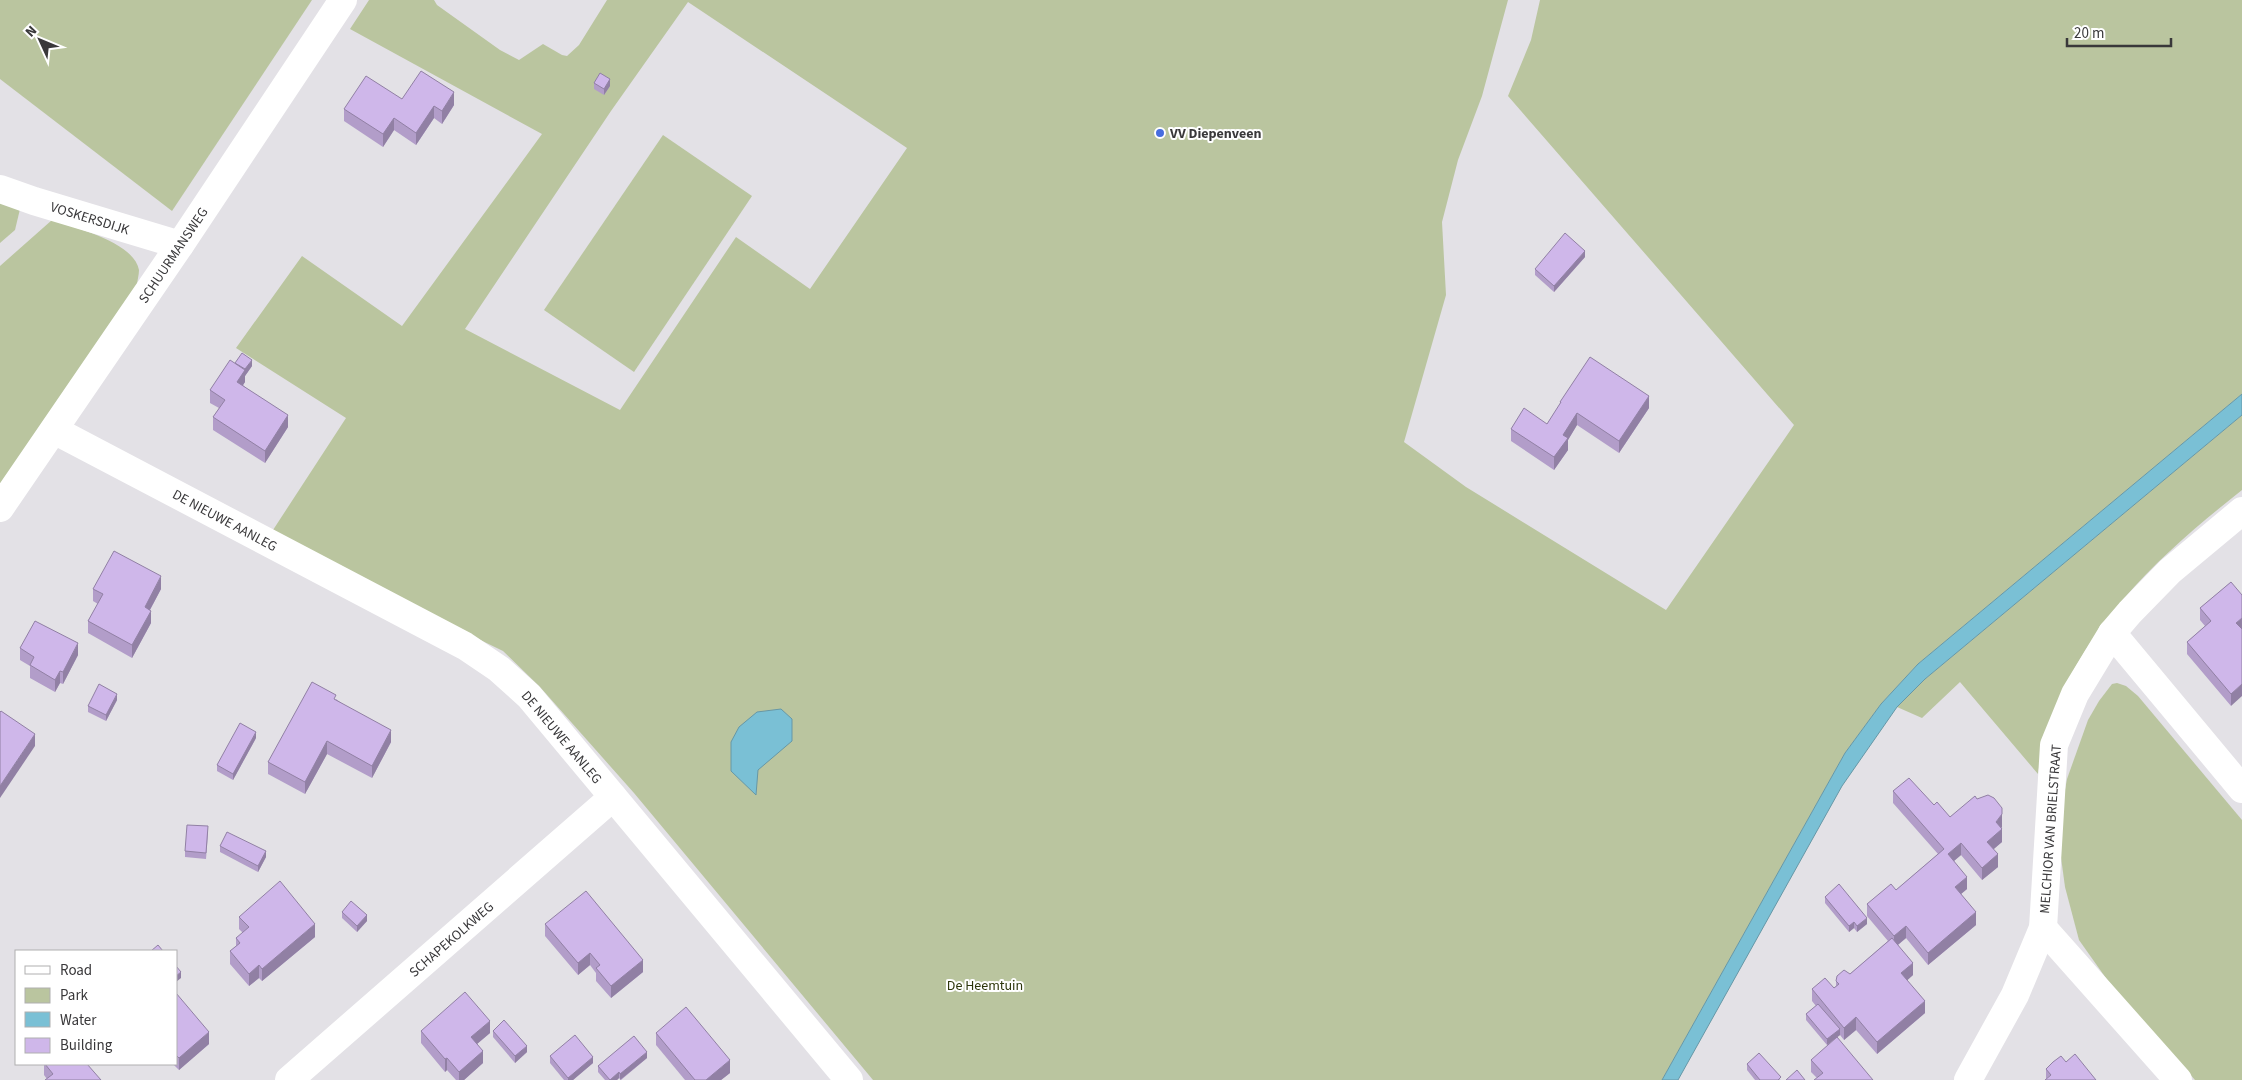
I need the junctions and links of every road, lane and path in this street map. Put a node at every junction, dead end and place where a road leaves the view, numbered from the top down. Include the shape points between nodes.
1 (343, 0) edge
2 (0, 189) edge
3 (180, 245) junction
4 (54, 430) junction
5 (0, 508) edge
6 (2242, 512) edge
7 (2112, 633) junction
8 (2242, 789) edge
9 (613, 797) junction
10 (2043, 928) junction
11 (289, 1080) edge
12 (849, 1080) edge
13 (1968, 1080) edge
14 (2178, 1080) edge

1 - 3 street, SCHUURMANSWEG
2 - 3 street, VOSKERSDIJK
3 - 4 street, SCHUURMANSWEG
4 - 5 street, SCHUURMANSWEG
4 - 9 street, DE NIEUWE AANLEG via 465,646 499,669 529,696
6 - 7 street, MELCHIOR VAN BRIELSTRAAT via 2170,570
7 - 8 street
7 - 10 street, MELCHIOR VAN BRIELSTRAAT via 2075,694 2054,745
9 - 11 street, SCHAPEKOLKWEG
9 - 12 street, DE NIEUWE AANLEG
10 - 13 street, MELCHIOR VAN BRIELSTRAAT via 2015,995
10 - 14 street

